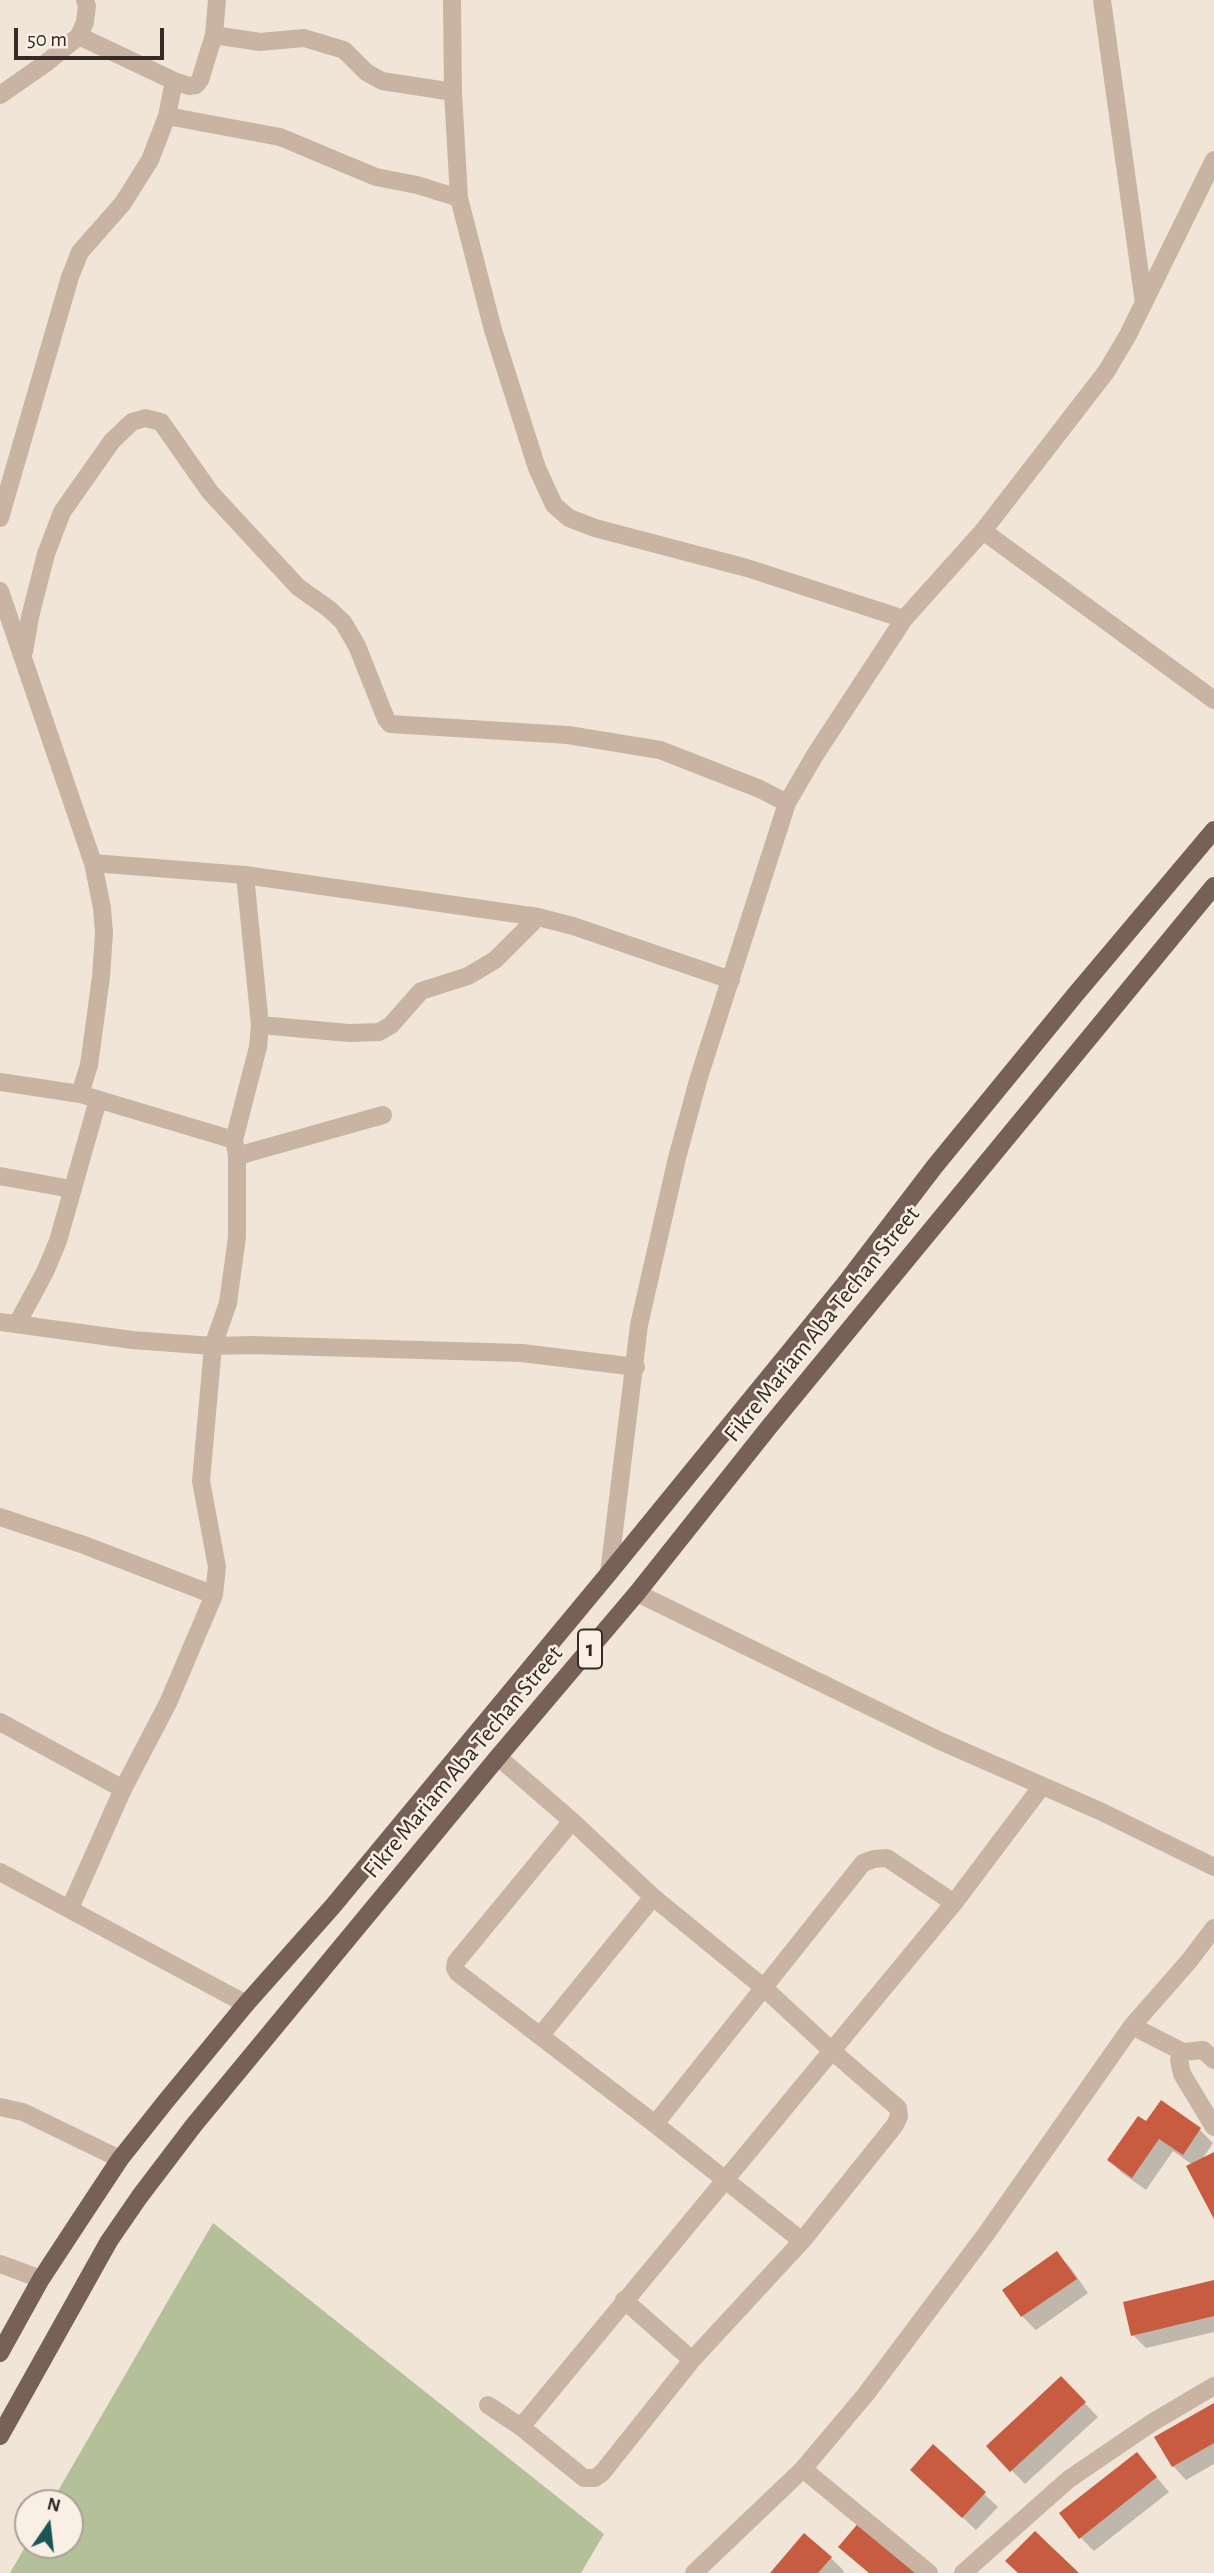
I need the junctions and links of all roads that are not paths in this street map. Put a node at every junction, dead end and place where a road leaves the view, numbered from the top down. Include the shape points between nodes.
1 (85, 0) edge
2 (217, 0) edge
3 (452, 0) edge
4 (1102, 0) edge
5 (214, 35) junction
6 (79, 36) junction
7 (174, 80) junction
8 (453, 92) junction
9 (0, 95) edge
10 (167, 116) junction
11 (1214, 160) edge
12 (459, 198) junction
13 (1143, 303) junction
14 (0, 518) edge
15 (983, 531) junction
16 (0, 591) edge
17 (904, 619) junction
18 (23, 655) junction
19 (1214, 700) edge
20 (787, 803) junction
21 (1214, 830) edge
22 (93, 863) junction
23 (244, 875) junction
24 (1214, 886) edge
25 (538, 917) junction
26 (731, 980) junction
27 (260, 1025) junction
28 (0, 1082) edge
29 (80, 1094) junction
30 (98, 1100) junction
31 (383, 1115) dead end
32 (236, 1148) junction
33 (0, 1176) edge
34 (71, 1189) junction
35 (9, 1323) edge
36 (213, 1346) junction
37 (636, 1367) junction
38 (0, 1517) edge
39 (609, 1573) junction
40 (637, 1593) junction
41 (214, 1595) junction
42 (0, 1722) edge
43 (498, 1757) junction
44 (1042, 1786) junction
45 (123, 1789) junction
46 (572, 1821) junction
47 (1214, 1867) edge
48 (0, 1872) edge
49 (653, 1897) junction
50 (954, 1903) junction
51 (70, 1908) junction
52 (1214, 1928) edge
53 (763, 1987) junction
54 (246, 2004) junction
55 (1132, 2026) junction
56 (540, 2036) junction
57 (831, 2050) junction
58 (1183, 2052) junction
59 (1214, 2060) edge
60 (0, 2107) edge
61 (655, 2124) junction
62 (1214, 2127) edge
63 (120, 2159) junction
64 (724, 2180) junction
65 (802, 2241) junction
66 (0, 2264) edge
67 (41, 2279) junction
68 (624, 2300) junction
69 (0, 2353) edge
70 (692, 2360) junction
71 (1214, 2386) edge
72 (488, 2405) dead end
73 (521, 2427) junction
74 (0, 2436) edge
75 (803, 2469) junction
76 (694, 2573) edge
77 (929, 2573) edge
78 (962, 2573) edge

1 - 6 street
2 - 5 street
3 - 8 street
4 - 13 street
5 - 7 street via 196,85
5 - 8 street via 260,42 304,38 344,50 382,81
6 - 7 street
6 - 9 street
7 - 10 street
8 - 12 street
10 - 12 street via 279,137 376,177
10 - 14 street via 150,160 75,265
11 - 13 street
12 - 17 street via 493,330 537,468 554,505 569,518 595,528 747,568
13 - 15 street via 1106,372
15 - 17 street
15 - 19 street
16 - 18 street
17 - 20 street
18 - 20 street via 46,554 62,512 112,441 132,422 145,418 160,422 210,492 298,587 343,622 390,724 568,735 660,750
18 - 22 street
20 - 26 street
21 - 39 main road, Fikre Mariam Aba Techan Street / 1 via 1083,984
22 - 23 street
22 - 29 street via 104,933 89,1065
23 - 25 street
23 - 27 street
24 - 40 main road, Fikre Mariam Aba Techan Street / 1
25 - 26 street
25 - 27 street via 495,960 468,976 421,991 391,1026 379,1032
26 - 37 street via 677,1158 639,1325
27 - 32 street
28 - 29 street
29 - 30 street
30 - 32 street
30 - 34 street
31 - 32 street
32 - 36 street via 237,1237 228,1303
33 - 34 street
34 - 35 street via 45,1272
35 - 36 street
36 - 37 street via 522,1353
36 - 41 street via 201,1481 217,1567
37 - 39 street
38 - 41 street
39 - 54 main road, Fikre Mariam Aba Techan Street / 1
40 - 43 main road, Fikre Mariam Aba Techan Street / 1
40 - 44 street
41 - 45 street via 168,1703
42 - 45 street
43 - 46 street
43 - 74 main road, Fikre Mariam Aba Techan Street / 1 via 140,2196 85,2282
44 - 47 street
44 - 50 street
45 - 51 street
46 - 49 street
46 - 56 street via 455,1968
48 - 51 street
49 - 53 street
49 - 56 street
50 - 53 street via 887,1858 863,1863
50 - 57 street
51 - 54 street
52 - 55 street
53 - 57 street
53 - 61 street
54 - 63 main road, Fikre Mariam Aba Techan Street / 1
55 - 58 street
55 - 75 street via 978,2245
56 - 61 street
57 - 64 street
57 - 65 street via 898,2108 899,2116
58 - 59 street via 1203,2050
58 - 62 street via 1179,2060 1182,2074
60 - 63 street via 23,2112
61 - 64 street
63 - 67 main road, Fikre Mariam Aba Techan Street / 1
64 - 65 street
64 - 68 street
65 - 70 street
66 - 67 street
67 - 69 main road, Fikre Mariam Aba Techan Street / 1
68 - 70 street
68 - 73 street
70 - 73 street via 595,2478 584,2478
71 - 78 street via 1069,2479
72 - 73 street
75 - 76 street
75 - 77 street

